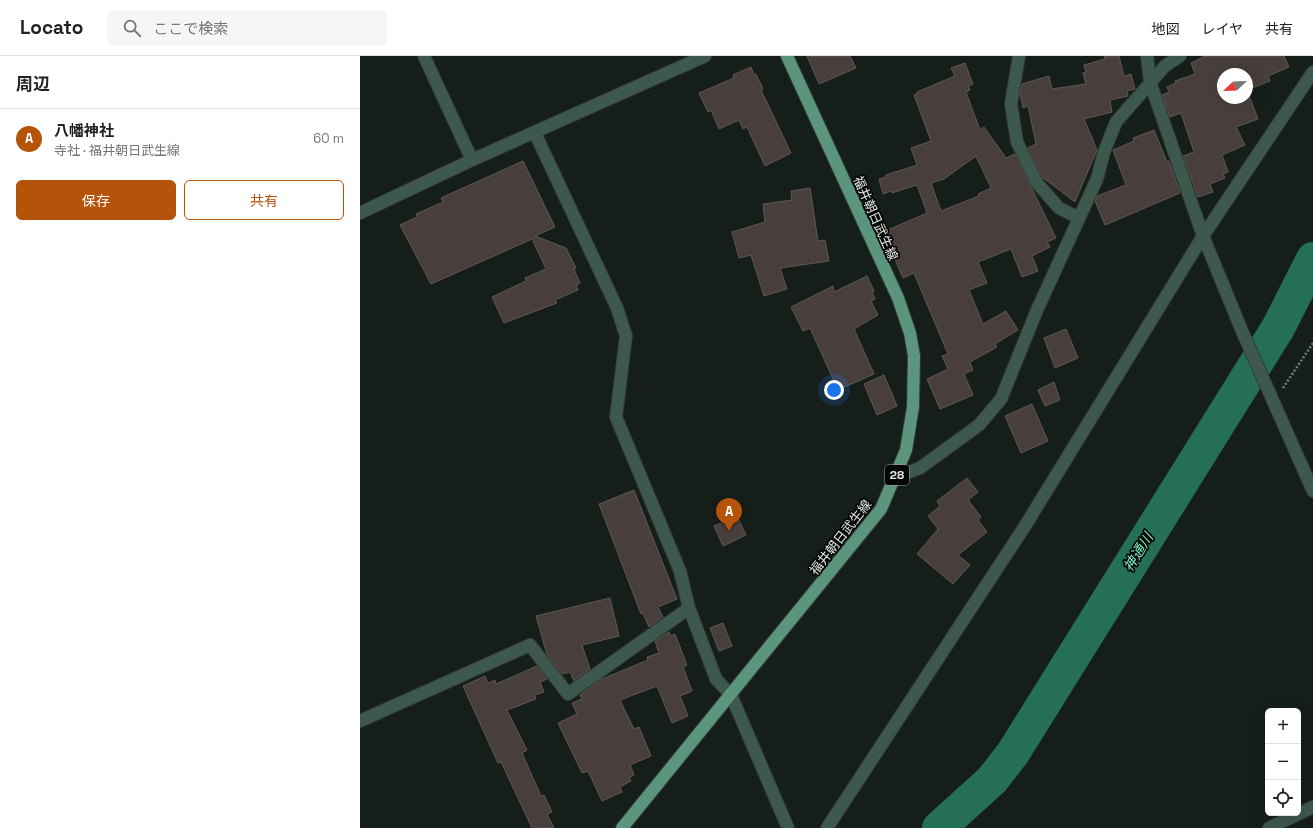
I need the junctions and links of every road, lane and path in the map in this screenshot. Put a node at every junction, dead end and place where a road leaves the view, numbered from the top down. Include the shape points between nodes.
1 (424, 56) edge
2 (705, 56) edge
3 (788, 56) edge
4 (1019, 56) edge
5 (1147, 56) edge
6 (1180, 56) edge
7 (1313, 72) edge
8 (1150, 82) junction
9 (535, 133) junction
10 (472, 160) junction
11 (360, 213) edge
12 (1079, 218) junction
13 (1203, 236) junction
14 (1313, 344) edge
15 (1273, 403) junction
16 (896, 477) junction
17 (1313, 491) edge
18 (689, 608) junction
19 (731, 695) junction
20 (360, 721) edge
21 (1313, 807) edge
22 (622, 828) edge
23 (788, 828) edge
24 (827, 828) edge
25 (1269, 828) edge

1 - 10 street
2 - 9 street
3 - 16 main road, 福井朝日武生線 / 28 via 898,298 910,333 914,356 913,407 906,450
4 - 12 street via 1011,104 1017,142 1037,183 1059,208
5 - 8 street
6 - 8 street via 1164,66
7 - 13 street
8 - 12 street via 1116,122 1097,179
8 - 13 street
9 - 10 street
9 - 18 street via 617,308 626,336 616,417 680,571
10 - 11 street
12 - 16 street via 1037,310 1002,398 979,426 920,468
13 - 15 street
13 - 24 street via 1026,526
14 - 15 path
15 - 17 street
16 - 19 main road, 福井朝日武生線 / 28 via 881,510
18 - 19 street via 716,679
18 - 20 street via 568,694 530,645
19 - 22 main road, 福井朝日武生線 / 28
19 - 23 street
21 - 25 street

